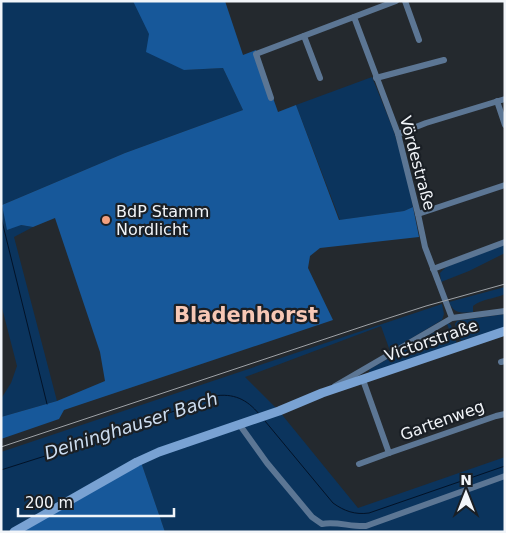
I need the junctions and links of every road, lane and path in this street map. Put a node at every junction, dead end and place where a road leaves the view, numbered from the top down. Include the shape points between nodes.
1 (396, 1) edge
2 (405, 1) edge
3 (354, 17) junction
4 (304, 36) junction
5 (419, 40) dead end
6 (444, 60) dead end
7 (320, 78) dead end
8 (376, 78) junction
9 (271, 98) dead end
10 (505, 99) edge
11 (497, 101) junction
12 (505, 125) edge
13 (398, 134) junction
14 (505, 185) edge
15 (418, 214) junction
16 (505, 242) edge
17 (433, 269) junction
18 (505, 311) edge
19 (452, 318) junction
20 (505, 331) edge
21 (364, 368) junction
22 (366, 379) junction
23 (322, 393) junction
24 (505, 414) edge
25 (239, 424) junction
26 (389, 454) junction
27 (359, 464) dead end
28 (505, 476) edge
29 (14, 532) edge

1 - 3 street
2 - 5 street
3 - 4 street
3 - 8 street, Vördestraße
4 - 7 street
4 - 9 street via 256,54
6 - 8 street
8 - 13 street, Vördestraße
10 - 11 street
11 - 12 street
11 - 13 street
13 - 15 street, Vördestraße
14 - 15 street
15 - 17 street, Vördestraße
16 - 17 street
17 - 19 street, Vördestraße
18 - 19 street, Victorstraße
19 - 21 street, Victorstraße
20 - 22 street, Victorstraße
21 - 22 street, Victorstraße
21 - 23 street, Victorstraße
22 - 23 street, Victorstraße
22 - 26 street, Gartenweg
23 - 25 street, Victorstraße
24 - 26 street, Gartenweg
25 - 28 street via 300,503 322,524 366,526
25 - 29 street, Victorstraße via 137,462
26 - 27 street, Gartenweg

